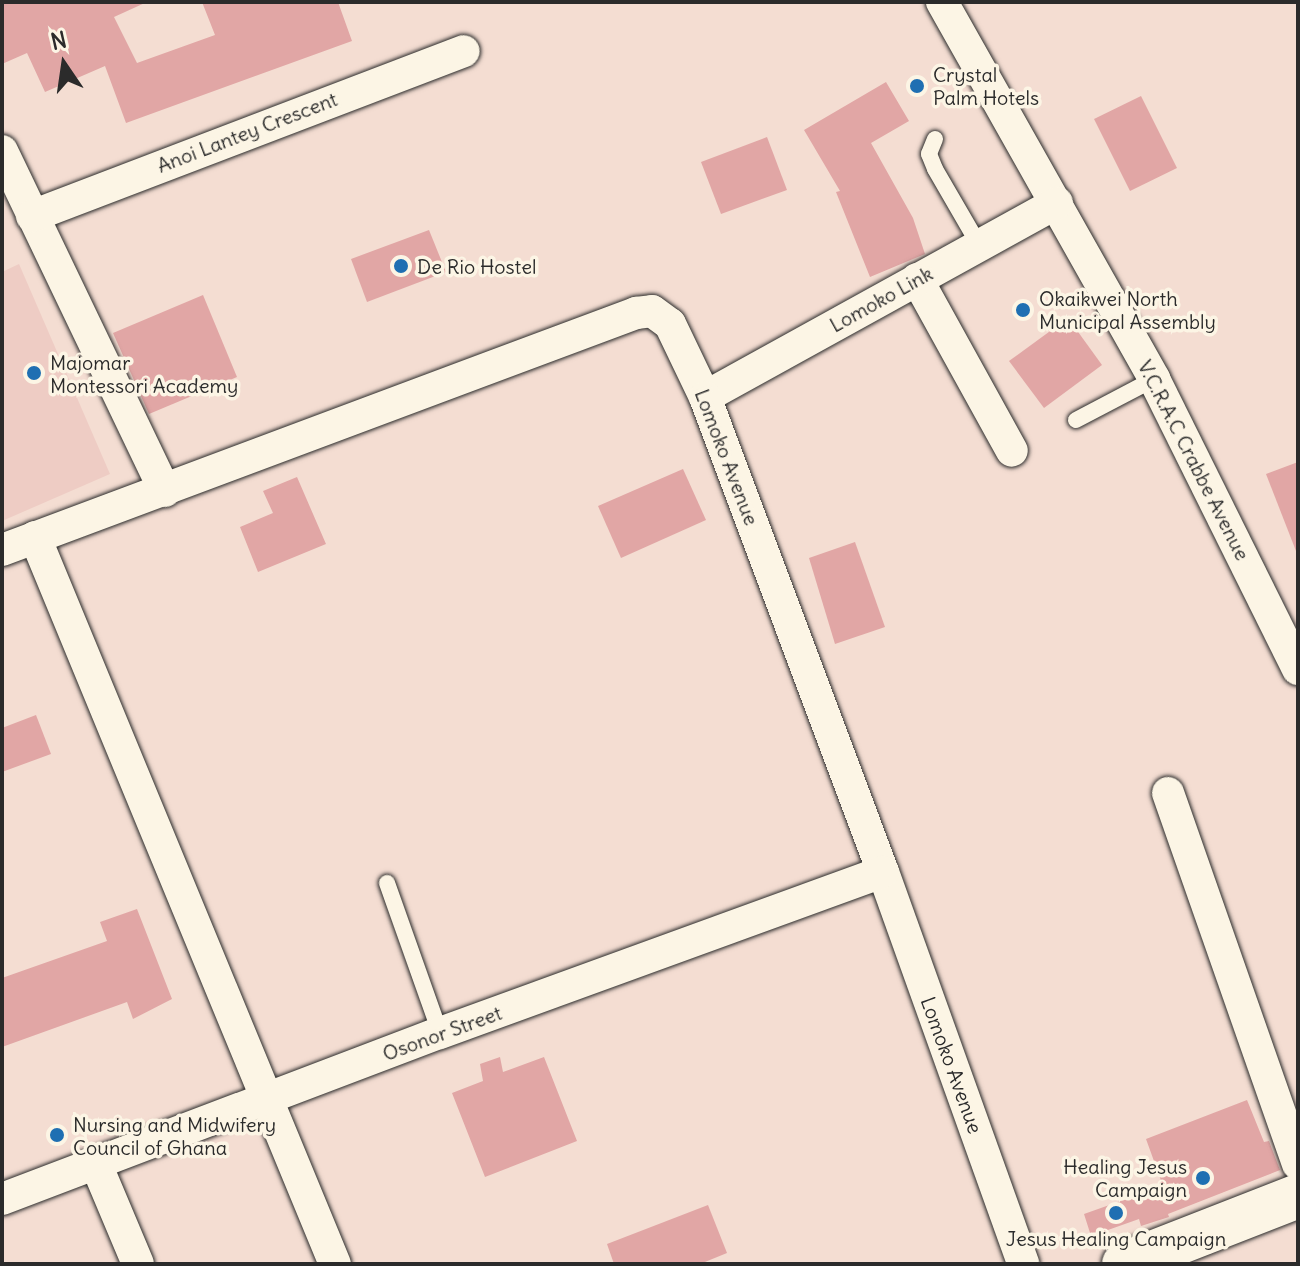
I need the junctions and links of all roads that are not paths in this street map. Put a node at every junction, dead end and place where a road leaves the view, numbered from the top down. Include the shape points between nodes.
1 (942, 2) edge
2 (463, 51) dead end
3 (935, 139) dead end
4 (2, 151) edge
5 (1057, 203) junction
6 (32, 216) junction
7 (979, 245) junction
8 (917, 279) junction
9 (1154, 379) junction
10 (705, 397) junction
11 (1076, 420) dead end
12 (1012, 451) dead end
13 (165, 491) junction
14 (35, 537) junction
15 (2, 550) edge
16 (1298, 669) edge
17 (1168, 793) dead end
18 (883, 872) junction
19 (387, 883) dead end
20 (440, 1033) junction
21 (267, 1098) junction
22 (96, 1164) junction
23 (1298, 1164) edge
24 (1298, 1196) edge
25 (2, 1199) edge
26 (138, 1264) edge
27 (335, 1264) edge
28 (1023, 1264) edge
29 (1124, 1264) edge

1 - 5 street, V.C.R.A.C Crabbe Avenue
2 - 6 street, Anoi Lantey Crescent
3 - 7 lane via 929,154 935,169
4 - 6 street
5 - 7 street, Lomoko Link
5 - 9 street, V.C.R.A.C Crabbe Avenue
6 - 13 street
7 - 8 street, Lomoko Link
8 - 10 street, Lomoko Link
8 - 12 street
9 - 11 lane
9 - 16 street, V.C.R.A.C Crabbe Avenue
10 - 13 street, Lomoko Avenue via 670,324 652,311 636,313
10 - 18 street, Lomoko Avenue
13 - 14 street, Lomoko Avenue
14 - 15 street, Lomoko Avenue
14 - 21 street
17 - 23 street
18 - 20 street, Osonor Street
18 - 28 street, Lomoko Avenue
19 - 20 lane
20 - 21 street, Osonor Street
21 - 22 street, Osonor Street
21 - 27 street
22 - 25 street, Osonor Street
22 - 26 street
24 - 29 street

